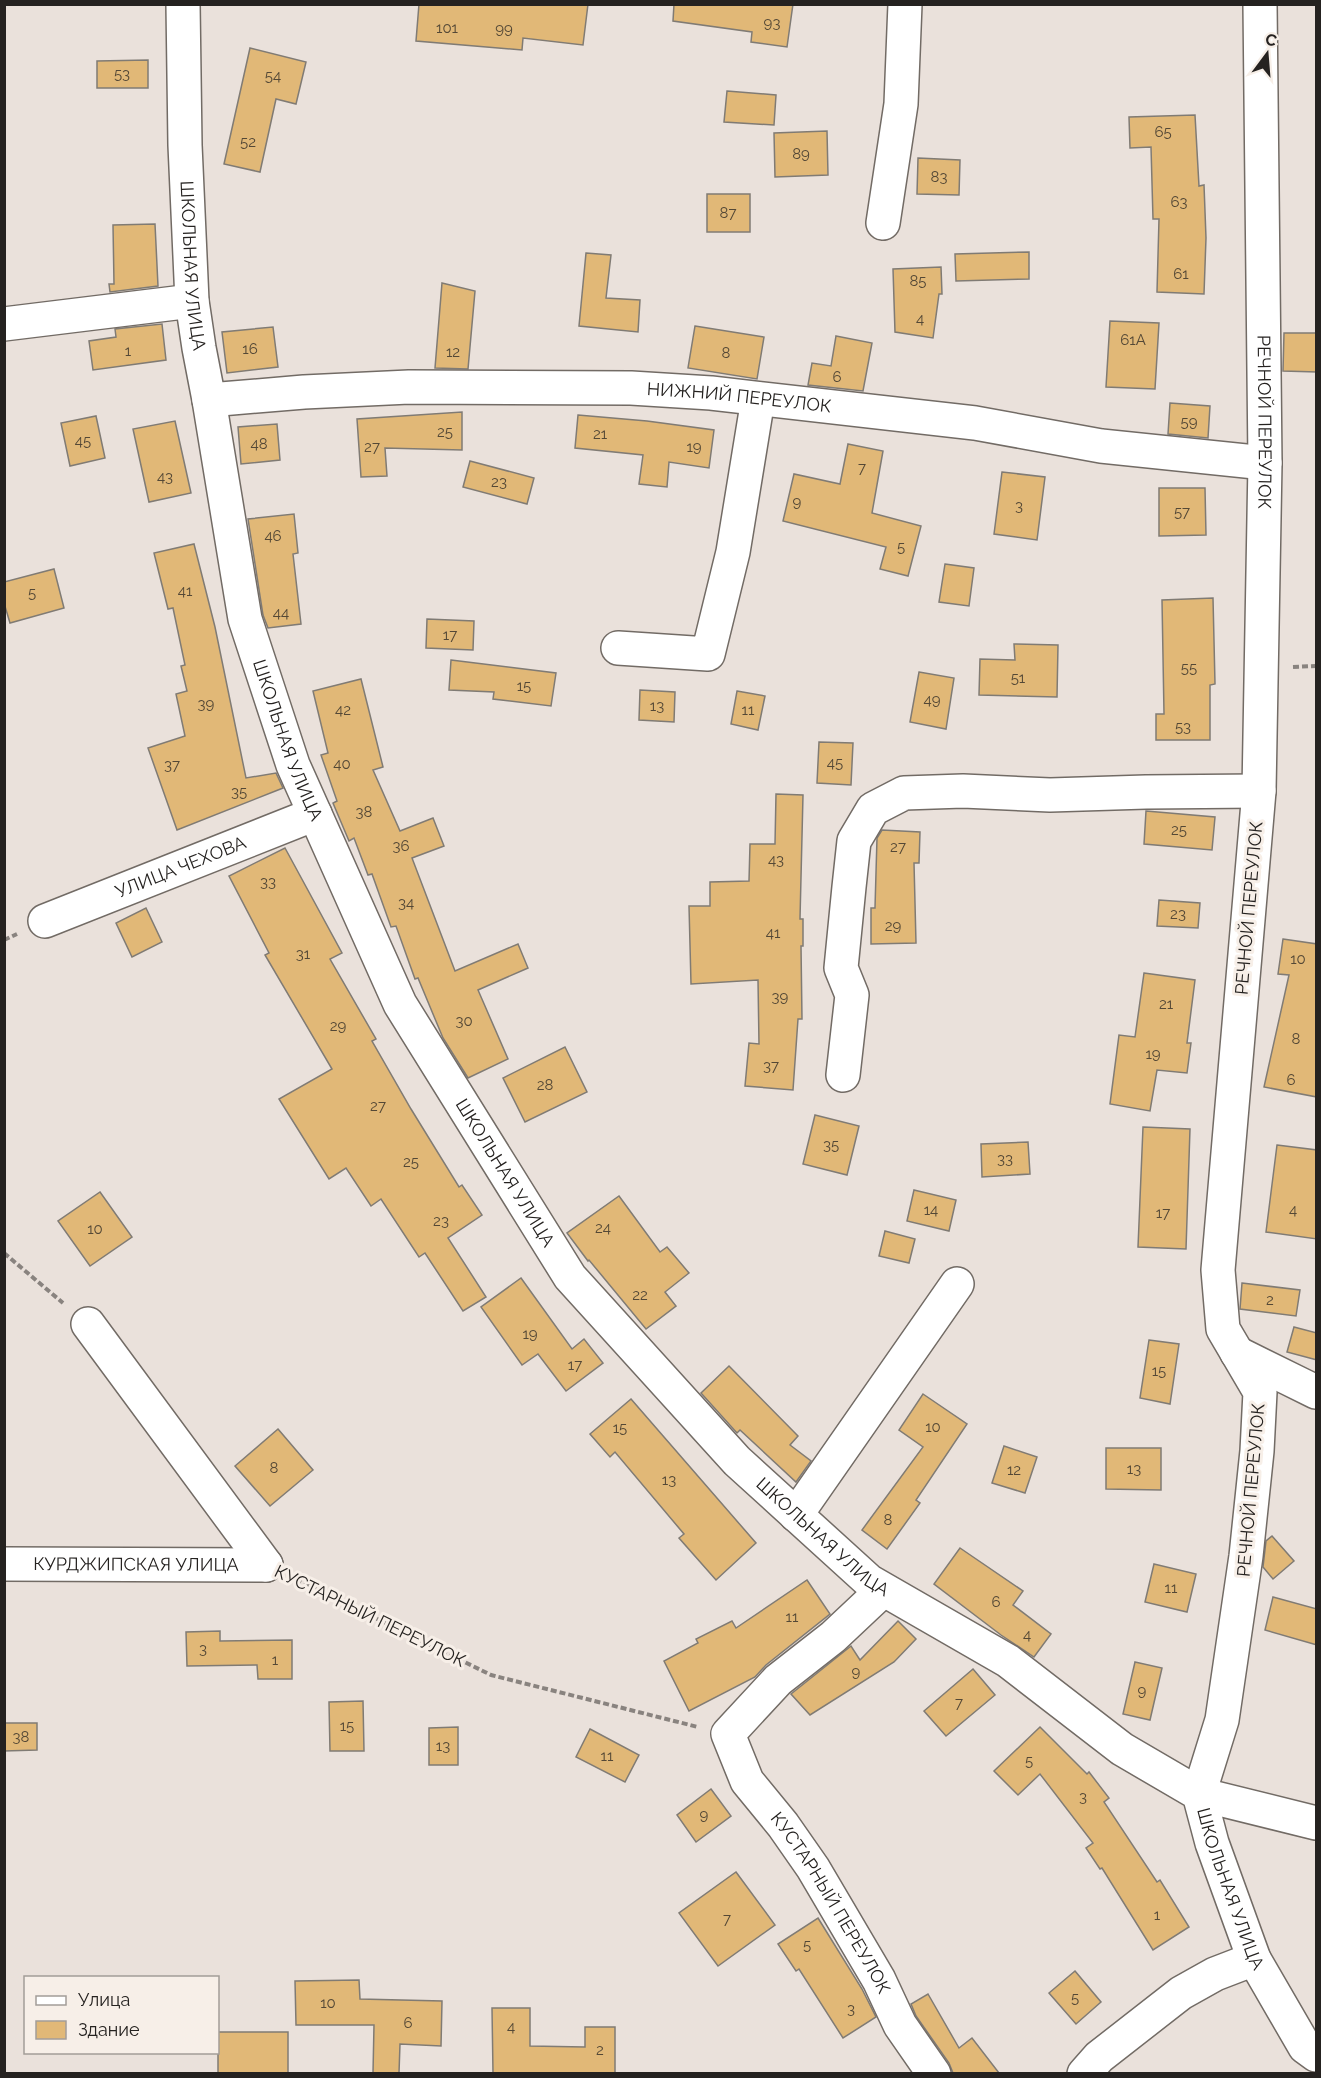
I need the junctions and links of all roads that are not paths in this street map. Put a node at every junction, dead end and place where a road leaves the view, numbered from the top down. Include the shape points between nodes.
1 (183, 4) edge
2 (905, 4) edge
3 (1260, 4) edge
4 (883, 223) dead end
5 (192, 301) junction
6 (4, 324) edge
7 (758, 399) junction
8 (209, 400) junction
9 (1265, 463) junction
10 (618, 648) dead end
11 (1259, 791) junction
12 (315, 814) junction
13 (45, 921) dead end
14 (843, 1075) dead end
15 (957, 1284) dead end
16 (88, 1324) road end
17 (1237, 1353) junction
18 (1317, 1392) edge
19 (796, 1515) junction
20 (4, 1564) edge
21 (266, 1565) joint
22 (883, 1590) junction
23 (1199, 1794) junction
24 (1317, 1823) edge
25 (1254, 1959) junction
26 (1317, 2055) edge
27 (934, 2073) edge
28 (1084, 2073) edge

1 - 5 street, ШКОЛЬНАЯ УЛИЦА
2 - 4 street via 901,104
3 - 9 street, РЕЧНОЙ ПЕРЕУЛОК
5 - 6 street
5 - 8 street, ШКОЛЬНАЯ УЛИЦА
7 - 8 street, НИЖНИЙ ПЕРЕУЛОК via 631,388 409,387
7 - 9 street, НИЖНИЙ ПЕРЕУЛОК via 975,423 1101,446
7 - 10 street via 733,552 708,654
8 - 12 street, ШКОЛЬНАЯ УЛИЦА via 244,618 293,765
9 - 11 street, РЕЧНОЙ ПЕРЕУЛОК
11 - 14 street via 904,793 873,809 854,842 841,968 852,995
11 - 17 street, РЕЧНОЙ ПЕРЕУЛОК via 1218,1270 1223,1329
12 - 13 street, УЛИЦА ЧЕХОВА
12 - 19 street, ШКОЛЬНАЯ УЛИЦА via 400,1004 570,1277 737,1461
15 - 19 street
16 - 21 street, КУСТАРНЫЙ ПЕРЕУЛОК
17 - 18 street
17 - 23 street, РЕЧНОЙ ПЕРЕУЛОК via 1260,1392 1257,1451 1222,1720
19 - 22 street, ШКОЛЬНАЯ УЛИЦА
20 - 21 street, КУРДЖИПСКАЯ УЛИЦА
22 - 23 street, ШКОЛЬНАЯ УЛИЦА via 1008,1661 1122,1749
22 - 27 street, КУСТАРНЫЙ ПЕРЕУЛОК via 833,1637 778,1680 728,1734 747,1781 813,1868 879,1980 900,2025
23 - 24 street
23 - 25 street, ШКОЛЬНАЯ УЛИЦА via 1212,1843
25 - 26 street, ШКОЛЬНАЯ УЛИЦА via 1305,2047
25 - 28 street via 1181,1993

